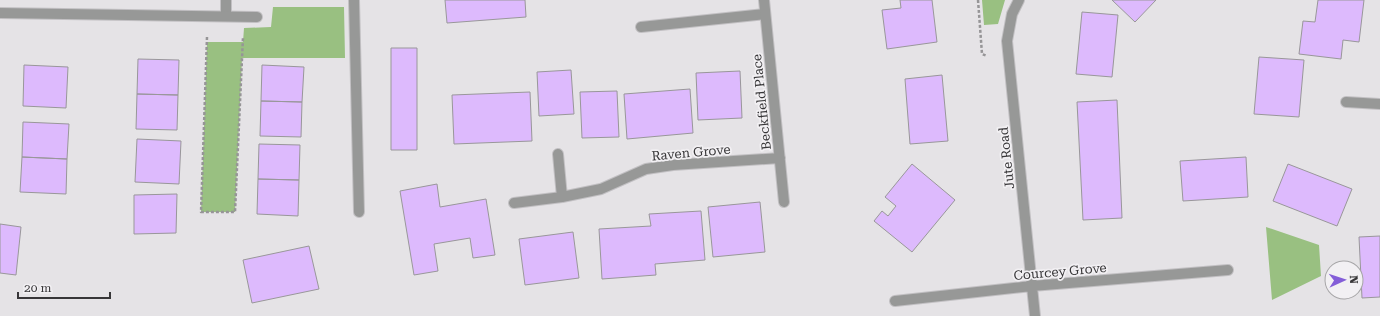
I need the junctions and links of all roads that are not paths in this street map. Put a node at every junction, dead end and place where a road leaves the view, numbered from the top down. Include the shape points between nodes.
1 (226, 0) edge
2 (354, 0) edge
3 (764, 0) edge
4 (1019, 0) edge
5 (0, 13) edge
6 (765, 14) junction
7 (226, 16) junction
8 (257, 17) dead end
9 (641, 27) dead end
10 (1346, 102) dead end
11 (1380, 104) edge
12 (558, 154) dead end
13 (780, 158) junction
14 (562, 197) junction
15 (784, 202) dead end
16 (514, 203) dead end
17 (359, 212) dead end
18 (1228, 270) dead end
19 (1032, 286) junction
20 (895, 301) dead end
21 (1034, 316) edge

1 - 7 street
2 - 17 street
3 - 6 street, Beckfield Place
4 - 19 street, Jute Road via 1012,14 1007,41
5 - 7 street
6 - 9 street
6 - 13 street, Beckfield Place
7 - 8 street
10 - 11 street
12 - 14 street
13 - 14 street, Raven Grove via 646,169 602,189
13 - 15 street, Beckfield Place
14 - 16 street, Raven Grove
18 - 19 street, Courcey Grove
19 - 20 street, Courcey Grove
19 - 21 street, Jute Road

